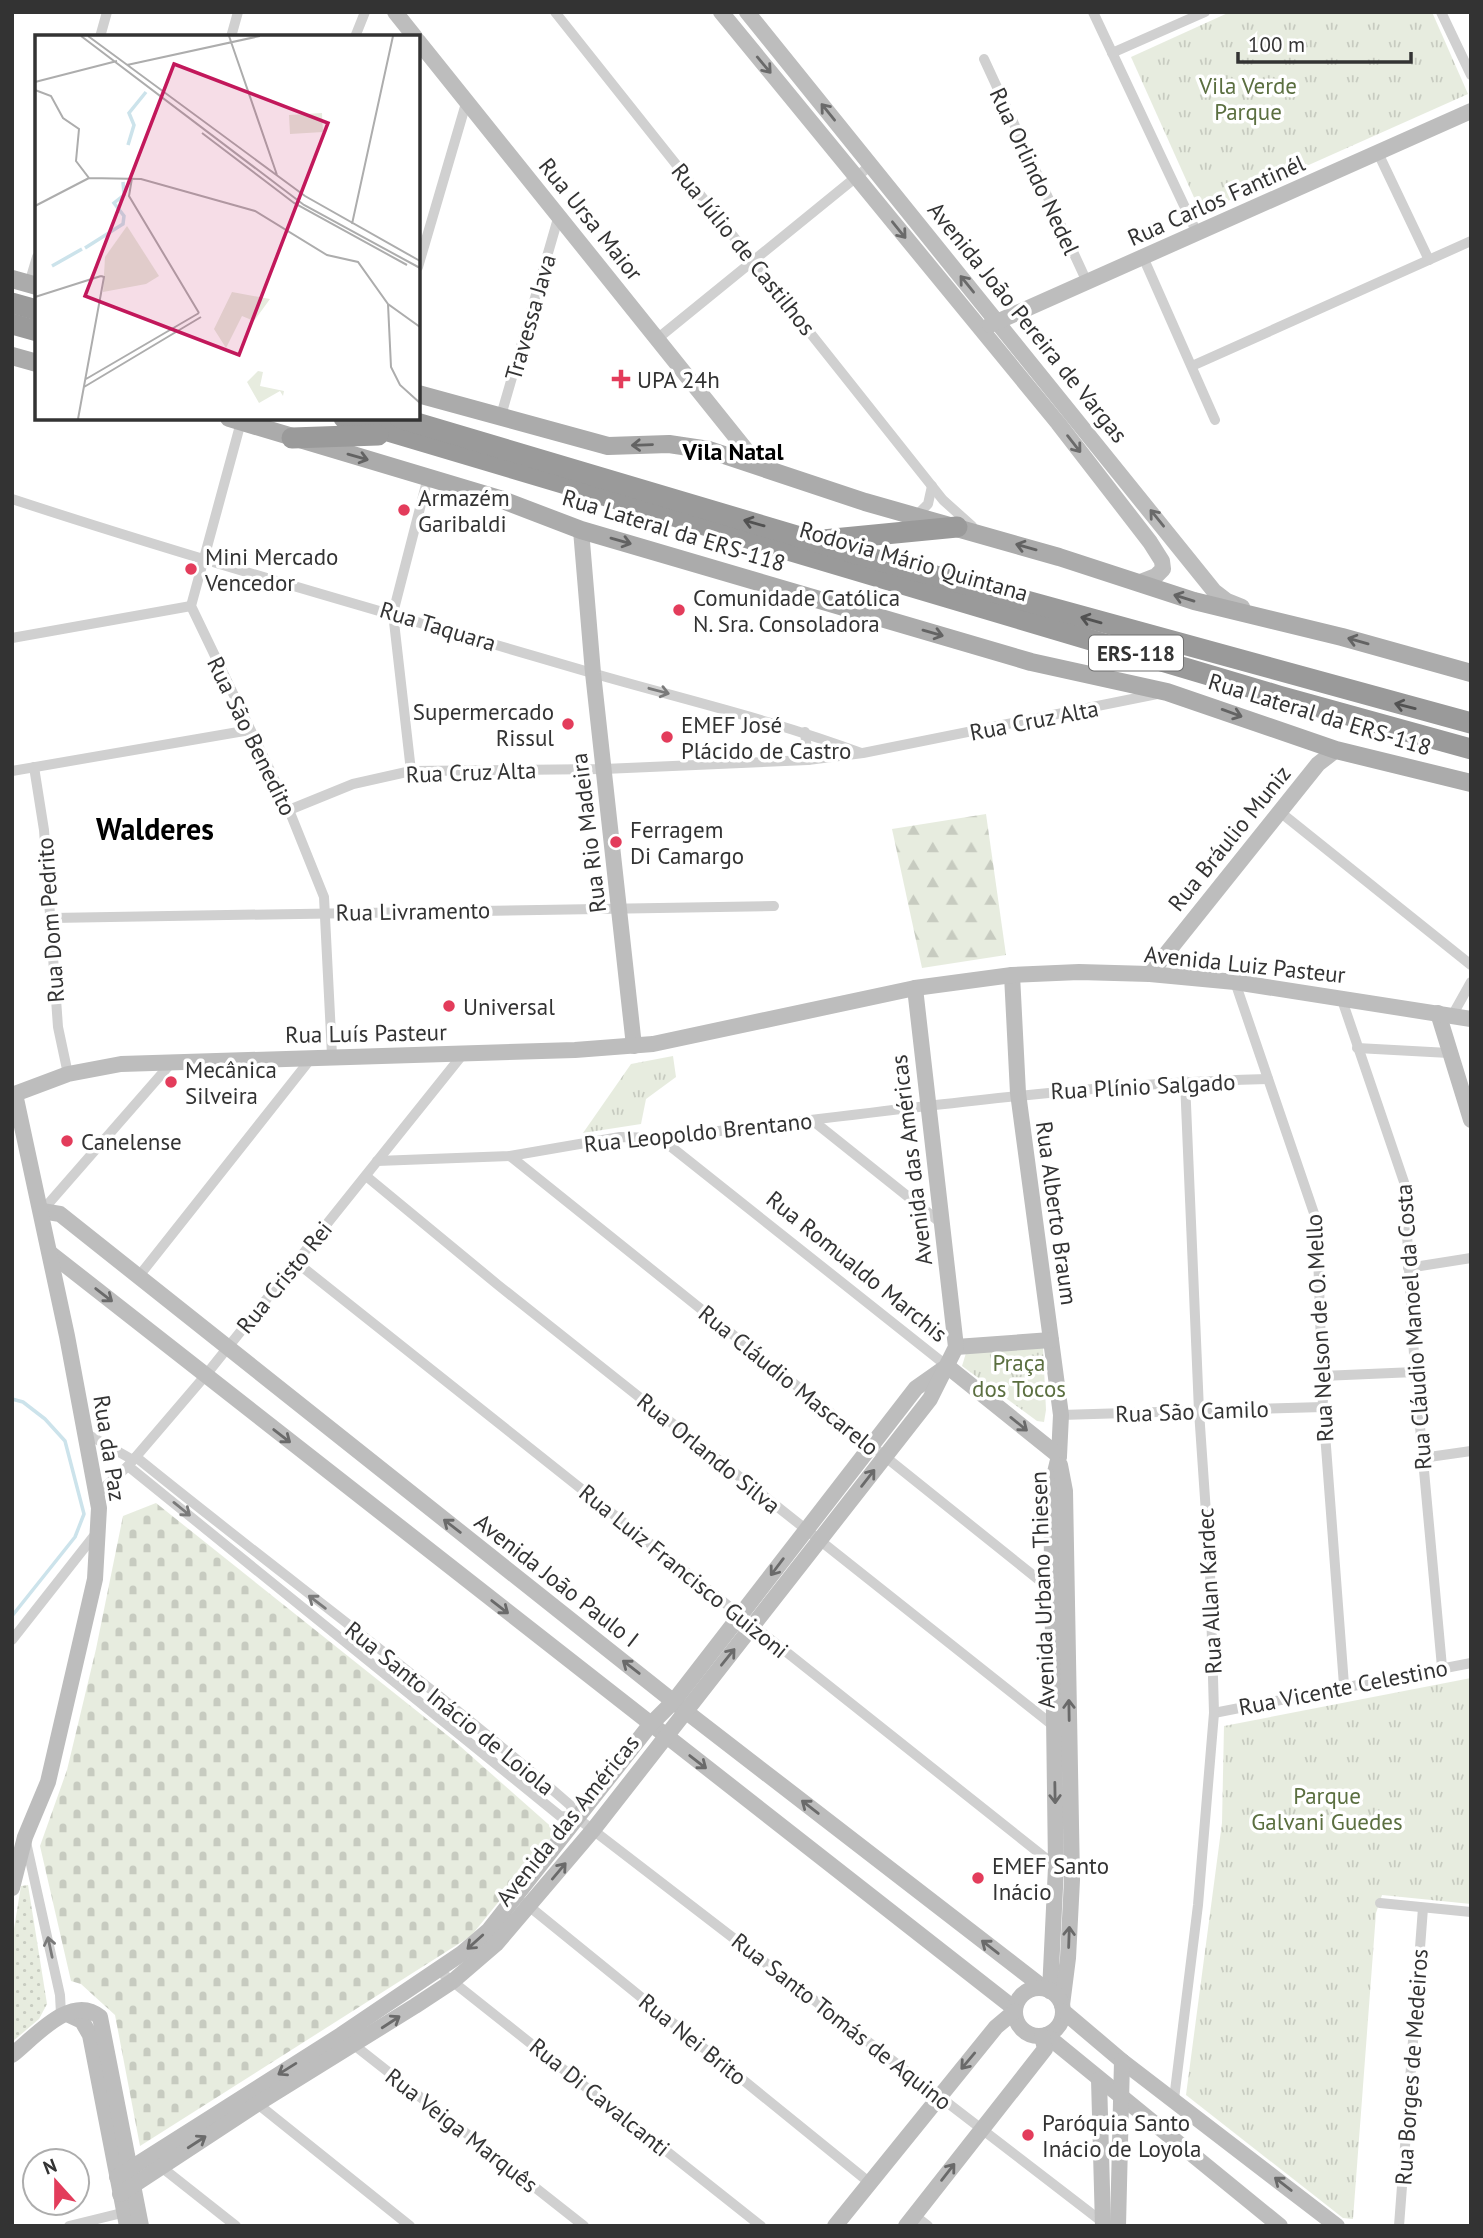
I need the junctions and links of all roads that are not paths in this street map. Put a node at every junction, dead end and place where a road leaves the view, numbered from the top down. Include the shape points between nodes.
1 (107, 12) edge
2 (238, 12) edge
3 (365, 12) edge
4 (395, 12) edge
5 (555, 12) edge
6 (721, 12) edge
7 (747, 12) edge
8 (1093, 12) edge
9 (1205, 12) edge
10 (1441, 12) edge
11 (101, 35) edge
12 (232, 35) edge
13 (356, 35) edge
14 (414, 35) edge
15 (420, 43) edge
16 (1112, 53) junction
17 (984, 59) dead end
18 (1471, 75) edge
19 (467, 100) junction
20 (1471, 111) edge
21 (1378, 153) junction
22 (871, 165) junction
23 (856, 177) junction
24 (559, 215) junction
25 (1197, 233) junction
26 (1471, 241) edge
27 (1143, 257) junction
28 (420, 260) edge
29 (1429, 260) junction
30 (754, 261) junction
31 (35, 262) edge
32 (1087, 282) junction
33 (26, 283) edge
34 (12, 303) edge
35 (35, 309) edge
36 (998, 322) junction
37 (12, 324) edge
38 (35, 330) edge
39 (980, 330) junction
40 (657, 339) junction
41 (12, 356) edge
42 (35, 362) edge
43 (1192, 366) junction
44 (420, 395) edge
45 (1065, 418) junction
46 (500, 419) junction
47 (1215, 419) dead end
48 (235, 420) edge
49 (363, 420) edge
50 (402, 424) edge
51 (727, 427) junction
52 (292, 438) junction
53 (709, 450) junction
54 (759, 466) junction
55 (428, 477) junction
56 (932, 486) junction
57 (12, 499) edge
58 (916, 516) junction
59 (957, 527) junction
60 (582, 530) junction
61 (985, 536) junction
62 (814, 540) junction
63 (1185, 554) junction
64 (205, 561) junction
65 (1163, 566) junction
66 (1138, 583) junction
67 (191, 606) junction
68 (393, 613) junction
69 (1298, 626) junction
70 (12, 638) edge
71 (593, 673) junction
72 (1471, 673) edge
73 (1122, 682) junction
74 (1167, 692) junction
75 (1116, 704) junction
76 (1471, 723) edge
77 (250, 730) junction
78 (805, 732) junction
79 (1312, 742) junction
80 (1471, 749) edge
81 (1336, 750) junction
82 (863, 754) junction
83 (808, 760) junction
84 (1318, 764) junction
85 (34, 767) junction
86 (604, 769) junction
87 (12, 771) edge
88 (411, 771) junction
89 (1463, 781) edge
90 (1471, 792) edge
91 (289, 810) junction
92 (1280, 811) junction
93 (774, 906) dead end
94 (620, 907) junction
95 (327, 912) junction
96 (52, 918) junction
97 (1471, 965) edge
98 (1150, 974) junction
99 (1012, 975) junction
100 (1235, 982) junction
101 (1471, 982) edge
102 (915, 988) junction
103 (1341, 997) junction
104 (1445, 1015) junction
105 (1471, 1018) edge
106 (634, 1046) junction
107 (1357, 1048) junction
108 (1449, 1053) junction
109 (463, 1054) junction
110 (332, 1055) junction
111 (313, 1056) junction
112 (173, 1061) junction
113 (68, 1074) junction
114 (1268, 1079) junction
115 (1185, 1081) junction
116 (1018, 1093) junction
117 (14, 1095) edge
118 (928, 1104) junction
119 (812, 1120) junction
120 (1471, 1120) edge
121 (660, 1138) junction
122 (510, 1156) junction
123 (377, 1161) junction
124 (366, 1176) junction
125 (42, 1211) junction
126 (941, 1223) junction
127 (50, 1253) junction
128 (1471, 1258) edge
129 (296, 1262) junction
130 (1408, 1268) junction
131 (139, 1276) junction
132 (1051, 1340) junction
133 (228, 1347) junction
134 (956, 1347) junction
135 (947, 1366) junction
136 (1415, 1372) junction
137 (205, 1376) junction
138 (1322, 1376) junction
139 (1323, 1407) junction
140 (1199, 1411) junction
141 (1062, 1415) junction
142 (87, 1434) junction
143 (870, 1445) junction
144 (1471, 1451) edge
145 (1059, 1456) junction
146 (885, 1457) junction
147 (1422, 1458) junction
148 (133, 1461) junction
149 (98, 1493) junction
150 (805, 1530) junction
151 (98, 1532) junction
152 (819, 1541) junction
153 (1054, 1591) junction
154 (1068, 1604) junction
155 (747, 1621) junction
156 (12, 1640) edge
157 (1471, 1663) edge
158 (1442, 1667) junction
159 (1344, 1685) junction
160 (679, 1705) junction
161 (1214, 1713) junction
162 (650, 1725) junction
163 (1055, 1727) junction
164 (664, 1736) junction
165 (576, 1817) junction
166 (593, 1830) junction
167 (25, 1838) junction
168 (1056, 1867) junction
169 (1072, 1880) junction
170 (12, 1888) edge
171 (514, 1897) junction
172 (1380, 1903) dead end
173 (530, 1906) junction
174 (1423, 1908) junction
175 (1471, 1912) edge
176 (438, 1970) junction
177 (453, 1980) junction
178 (1047, 1989) junction
179 (1062, 2008) junction
180 (1015, 2010) junction
181 (64, 2014) junction
182 (341, 2035) junction
183 (1044, 2035) junction
184 (354, 2045) junction
185 (12, 2055) edge
186 (1122, 2062) junction
187 (1100, 2079) junction
188 (940, 2095) junction
189 (1122, 2098) junction
190 (251, 2099) junction
191 (1174, 2099) junction
192 (981, 2129) junction
193 (160, 2166) junction
194 (125, 2182) junction
195 (870, 2183) junction
196 (129, 2216) edge
197 (910, 2220) edge
198 (1108, 2225) edge
199 (69, 2226) edge
200 (141, 2226) edge
201 (236, 2226) edge
202 (410, 2226) edge
203 (584, 2226) edge
204 (761, 2226) edge
205 (835, 2226) edge
206 (928, 2226) edge
207 (1280, 2226) edge
208 (1337, 2226) edge
209 (1399, 2226) edge

1 - 11 street
2 - 12 street
3 - 13 street
4 - 14 street, Rua Ursa Maior
5 - 30 street, Rua Júlio de Castilhos
6 -> 23 street, Avenida João Pereira de Vargas
22 -> 7 street, Avenida João Pereira de Vargas
8 - 16 street
9 - 16 street
10 - 18 street
15 - 19 street, Rua Ursa Maior
16 - 25 street
17 - 32 street, Rua Orlindo Nedel
19 - 24 street, Rua Ursa Maior
19 - 28 street
20 - 21 street, Rua Carlos Fantinél
21 - 25 street, Rua Carlos Fantinél
21 - 29 street
22 - 23 street
36 -> 22 street, Avenida João Pereira de Vargas
23 - 30 street
23 -> 39 street, Avenida João Pereira de Vargas
24 - 40 street, Rua Ursa Maior
24 - 46 street, Travessa Java
25 - 27 street, Rua Carlos Fantinél
26 - 29 street
27 - 32 street, Rua Carlos Fantinél
27 - 43 street
29 - 43 street
30 - 40 street
30 - 56 street, Rua Júlio de Castilhos
31 - 33 street
32 - 36 street, Rua Carlos Fantinél
34 - 35 highway
36 - 39 street, Rua Carlos Fantinél
36 - 45 street, Avenida João Pereira de Vargas
37 - 38 highway
39 - 45 street, Avenida João Pereira de Vargas
40 - 51 street, Rua Ursa Maior
41 - 42 main road
43 - 47 street
44 - 46 main road
63 -> 45 street, Avenida João Pereira de Vargas
45 -> 65 street, Avenida João Pereira de Vargas
53 -> 46 main road via 669,444 608,446
48 - 52 main road, Rua Lateral da ERS-118
48 - 64 street
49 - 50 highway, Rodovia Mário Quintana / ERS-118
50 - 52 highway
62 -> 50 highway, Rodovia Mário Quintana / ERS-118
50 - 80 highway, Rodovia Mário Quintana / ERS-118 via 1279,696
51 - 53 street
51 - 54 street, Rua Ursa Maior
52 -> 55 main road, Rua Lateral da ERS-118
53 - 54 main road
54 - 58 main road
55 - 60 main road, Rua Lateral da ERS-118
55 - 68 street
56 - 58 street via 929,503
56 - 61 street, Rua Júlio de Castilhos
57 - 64 street, Rua Taquara
58 - 59 main road
59 - 61 main road
59 - 62 highway
60 - 71 street, Rua Rio Madeira
60 -> 73 main road, Rua Lateral da ERS-118 via 1031,662
66 -> 61 main road
76 -> 62 highway, Rodovia Mário Quintana / ERS-118
63 - 65 street via 1177,567
63 - 69 street, Avenida João Pereira de Vargas via 1227,601
64 - 67 street
64 - 68 street, Rua Taquara
65 - 66 street via 1159,574
69 -> 66 main road
67 - 70 street
67 - 77 street, Rua São Benedito
68 - 71 street, Rua Taquara
68 - 88 street
72 -> 69 main road
71 -> 78 street, Rua Taquara
71 - 86 street, Rua Rio Madeira
73 - 74 main road, Rua Lateral da ERS-118
73 - 75 street, Rua Cruz Alta
74 - 75 street, Rua Cruz Alta
74 -> 79 main road, Rua Lateral da ERS-118
75 - 82 street, Rua Cruz Alta
77 - 85 street
77 - 91 street, Rua São Benedito
78 - 82 street, Rua Taquara
78 - 83 street
79 - 81 main road, Rua Lateral da ERS-118
79 - 84 street, Rua Bráulio Muniz
81 - 84 street, Rua Bráulio Muniz
81 - 89 main road, Rua Lateral da ERS-118
82 - 83 street, Rua Cruz Alta
83 - 86 street, Rua Cruz Alta
84 - 92 street, Rua Bráulio Muniz
85 - 87 street
85 - 96 street, Rua Dom Pedrito
86 - 88 street, Rua Cruz Alta
86 - 94 street, Rua Rio Madeira
88 - 91 street, Rua Cruz Alta via 353,784
89 - 90 street
91 - 95 street, Rua São Benedito
92 - 97 street
92 - 98 street, Rua Bráulio Muniz
93 - 94 street, Rua Livramento
94 - 95 street, Rua Livramento
94 - 106 street, Rua Rio Madeira
95 - 96 street, Rua Livramento
95 - 110 street, Rua São Benedito
96 - 113 street, Rua Dom Pedrito via 58,1027
98 - 99 street, Avenida Luiz Pasteur
98 - 100 street, Avenida Luiz Pasteur
99 - 102 street, Rua Luís Pasteur
99 - 116 street, Rua Alberto Braum
100 - 103 street, Avenida Luiz Pasteur
100 - 114 street, Rua Nelson de O. Mello
101 - 104 street
102 - 106 street, Rua Luís Pasteur
102 - 118 street, Avenida das Américas
103 - 104 street, Avenida Luiz Pasteur
103 - 107 street, Rua Cláudio Manoel da Costa
104 - 105 street, Avenida Luiz Pasteur
104 - 108 street
106 - 109 street, Rua Luís Pasteur
107 - 108 street
107 - 130 street, Rua Cláudio Manoel da Costa via 1404,1182
108 - 120 street
109 - 110 street, Rua Luís Pasteur
109 - 123 street, Rua Cristo Rei
110 - 111 street, Rua Luís Pasteur
111 - 112 street, Rua Luís Pasteur
111 - 131 street
112 - 113 street, Rua Luís Pasteur via 94,1067
112 - 125 street
113 - 117 street, Rua Luís Pasteur
114 - 115 street, Rua Plínio Salgado
114 - 138 street, Rua Nelson de O. Mello via 1317,1222
115 - 116 street, Rua Plínio Salgado
115 - 140 street, Rua Allan Kardec
116 - 118 street, Rua Leopoldo Brentano
116 - 132 street, Rua Alberto Braum
117 - 125 street, Rua da Paz
118 - 119 street, Rua Leopoldo Brentano
118 - 126 street, Avenida das Américas
119 - 121 street, Rua Leopoldo Brentano
119 - 126 street
121 - 122 street, Rua Leopoldo Brentano via 620,1137
121 - 135 street, Rua Romualdo Marchis
122 - 123 street, Rua Leopoldo Brentano
122 - 143 street, Rua Cláudio Mascarelo
123 - 124 street, Rua Cristo Rei
124 - 129 street, Rua Cristo Rei
124 - 150 street, Rua Orlando Silva
125 - 127 street, Rua da Paz
125 - 131 street, Avenida João Paulo I via 60,1214
126 - 134 street, Avenida das Américas
127 -> 137 street
127 - 142 street, Rua da Paz
128 - 130 street
129 - 133 street, Rua Cristo Rei
129 - 155 street, Rua Luiz Francisco Guizoni
130 - 136 street, Rua Cláudio Manoel da Costa
131 - 133 street, Avenida João Paulo I
132 - 134 street
132 - 141 street, Rua Alberto Braum
133 - 137 street, Rua Cristo Rei
160 -> 133 street, Avenida João Paulo I
134 - 135 street, Avenida das Américas
135 - 143 street, Avenida das Américas via 916,1388
135 -> 145 street, Rua Romualdo Marchis
135 - 146 street, Avenida das Américas via 930,1399
136 - 138 street
136 - 147 street, Rua Cláudio Manoel da Costa
137 - 148 street, Rua Cristo Rei
137 -> 162 street
138 - 139 street, Rua Nelson de O. Mello
139 - 140 street, Rua São Camilo
139 - 159 street, Rua Nelson de O. Mello
140 - 141 street, Rua São Camilo
140 - 161 street, Rua Allan Kardec
141 - 145 street, Rua Alberto Braum
142 - 148 street
142 - 149 street, Rua da Paz
143 - 146 street, Rua Cláudio Mascarelo
143 - 150 street, Avenida das Américas
144 - 147 street
145 - 153 street, Avenida Urbano Thiesen via 1051,1489
145 - 154 street, Avenida Urbano Thiesen via 1065,1491
152 -> 146 street, Avenida das Américas
146 - 153 street, Rua Cláudio Mascarelo
147 - 158 street, Rua Cláudio Manoel da Costa
148 - 149 street, Rua Cristo Rei
165 -> 148 street, Rua Santo Inácio de Loiola via 570,1805 473,1721
148 -> 165 street, Rua Santo Inácio de Loiola via 560,1816
149 - 151 street, Rua da Paz
150 - 152 street, Rua Orlando Silva
150 -> 155 street, Avenida das Américas
151 - 156 street
151 - 167 street, Rua da Paz via 95,1579 48,1782
152 - 155 street, Avenida das Américas
152 - 163 street, Rua Orlando Silva
153 - 154 street, Rua Cláudio Mascarelo
153 - 163 street, Avenida Urbano Thiesen
169 -> 154 street, Avenida Urbano Thiesen
155 - 160 street, Avenida das Américas
155 - 168 street, Rua Luiz Francisco Guizoni
157 - 158 street, Rua Vicente Celestino
158 - 159 street, Rua Vicente Celestino
159 - 161 street, Rua Vicente Celestino
160 - 162 street, Avenida das Américas
160 - 164 street, Avenida das Américas
178 -> 160 street, Avenida João Paulo I
161 - 191 street, Rua Allan Kardec via 1197,1919
162 - 164 street
162 - 165 street, Avenida das Américas
163 -> 168 street, Avenida Urbano Thiesen
164 - 166 street, Avenida das Américas
164 -> 180 street
165 - 166 street, Rua Santo Tomás de Aquino
165 - 171 street, Avenida das Américas
173 -> 166 street, Avenida das Américas
166 - 188 street, Rua Santo Tomás de Aquino
167 - 170 street, Rua da Paz
181 -> 167 street
168 - 169 street, Rua Luiz Francisco Guizoni
168 - 178 street, Avenida Urbano Thiesen
179 -> 169 street, Avenida Urbano Thiesen
171 - 173 street, Rua Nei Brito
171 -> 176 street, Avenida das Américas via 489,1930
172 - 174 street
173 - 177 street, Avenida das Américas via 496,1944
173 - 195 street, Rua Nei Brito
174 - 175 street
174 - 209 street, Rua Borges de Medeiros
176 - 177 street, Rua Di Cavalcanti
176 - 182 street, Avenida das Américas
184 -> 177 street, Avenida das Américas
177 - 204 street, Rua Di Cavalcanti
178 - 179 street
178 - 180 street via 1025,1993
179 - 183 street via 1057,2028
179 - 186 street
180 - 183 street via 1023,2030
180 -> 188 street
181 - 185 street
181 - 194 street via 92,2010 100,2017
182 - 184 street, Rua Veiga Marquês
182 -> 190 street, Avenida das Américas
183 - 187 street
183 - 192 street via 1045,2049
184 - 190 street, Avenida das Américas
184 - 203 street, Rua Veiga Marquês
186 - 189 street
186 - 191 street
187 - 189 street
187 - 198 street
188 - 192 street, Rua Santo Tomás de Aquino
188 - 195 street
189 - 198 street
189 - 207 street
193 -> 190 street, Avenida das Américas
190 - 194 street, Avenida das Américas
190 - 202 street
208 -> 191 street
197 -> 192 street
192 - 198 street, Rua Santo Tomás de Aquino
193 - 194 street, Avenida das Américas
193 - 201 street
194 - 196 street
195 - 205 street
196 - 199 street
196 - 200 street
197 - 206 street

